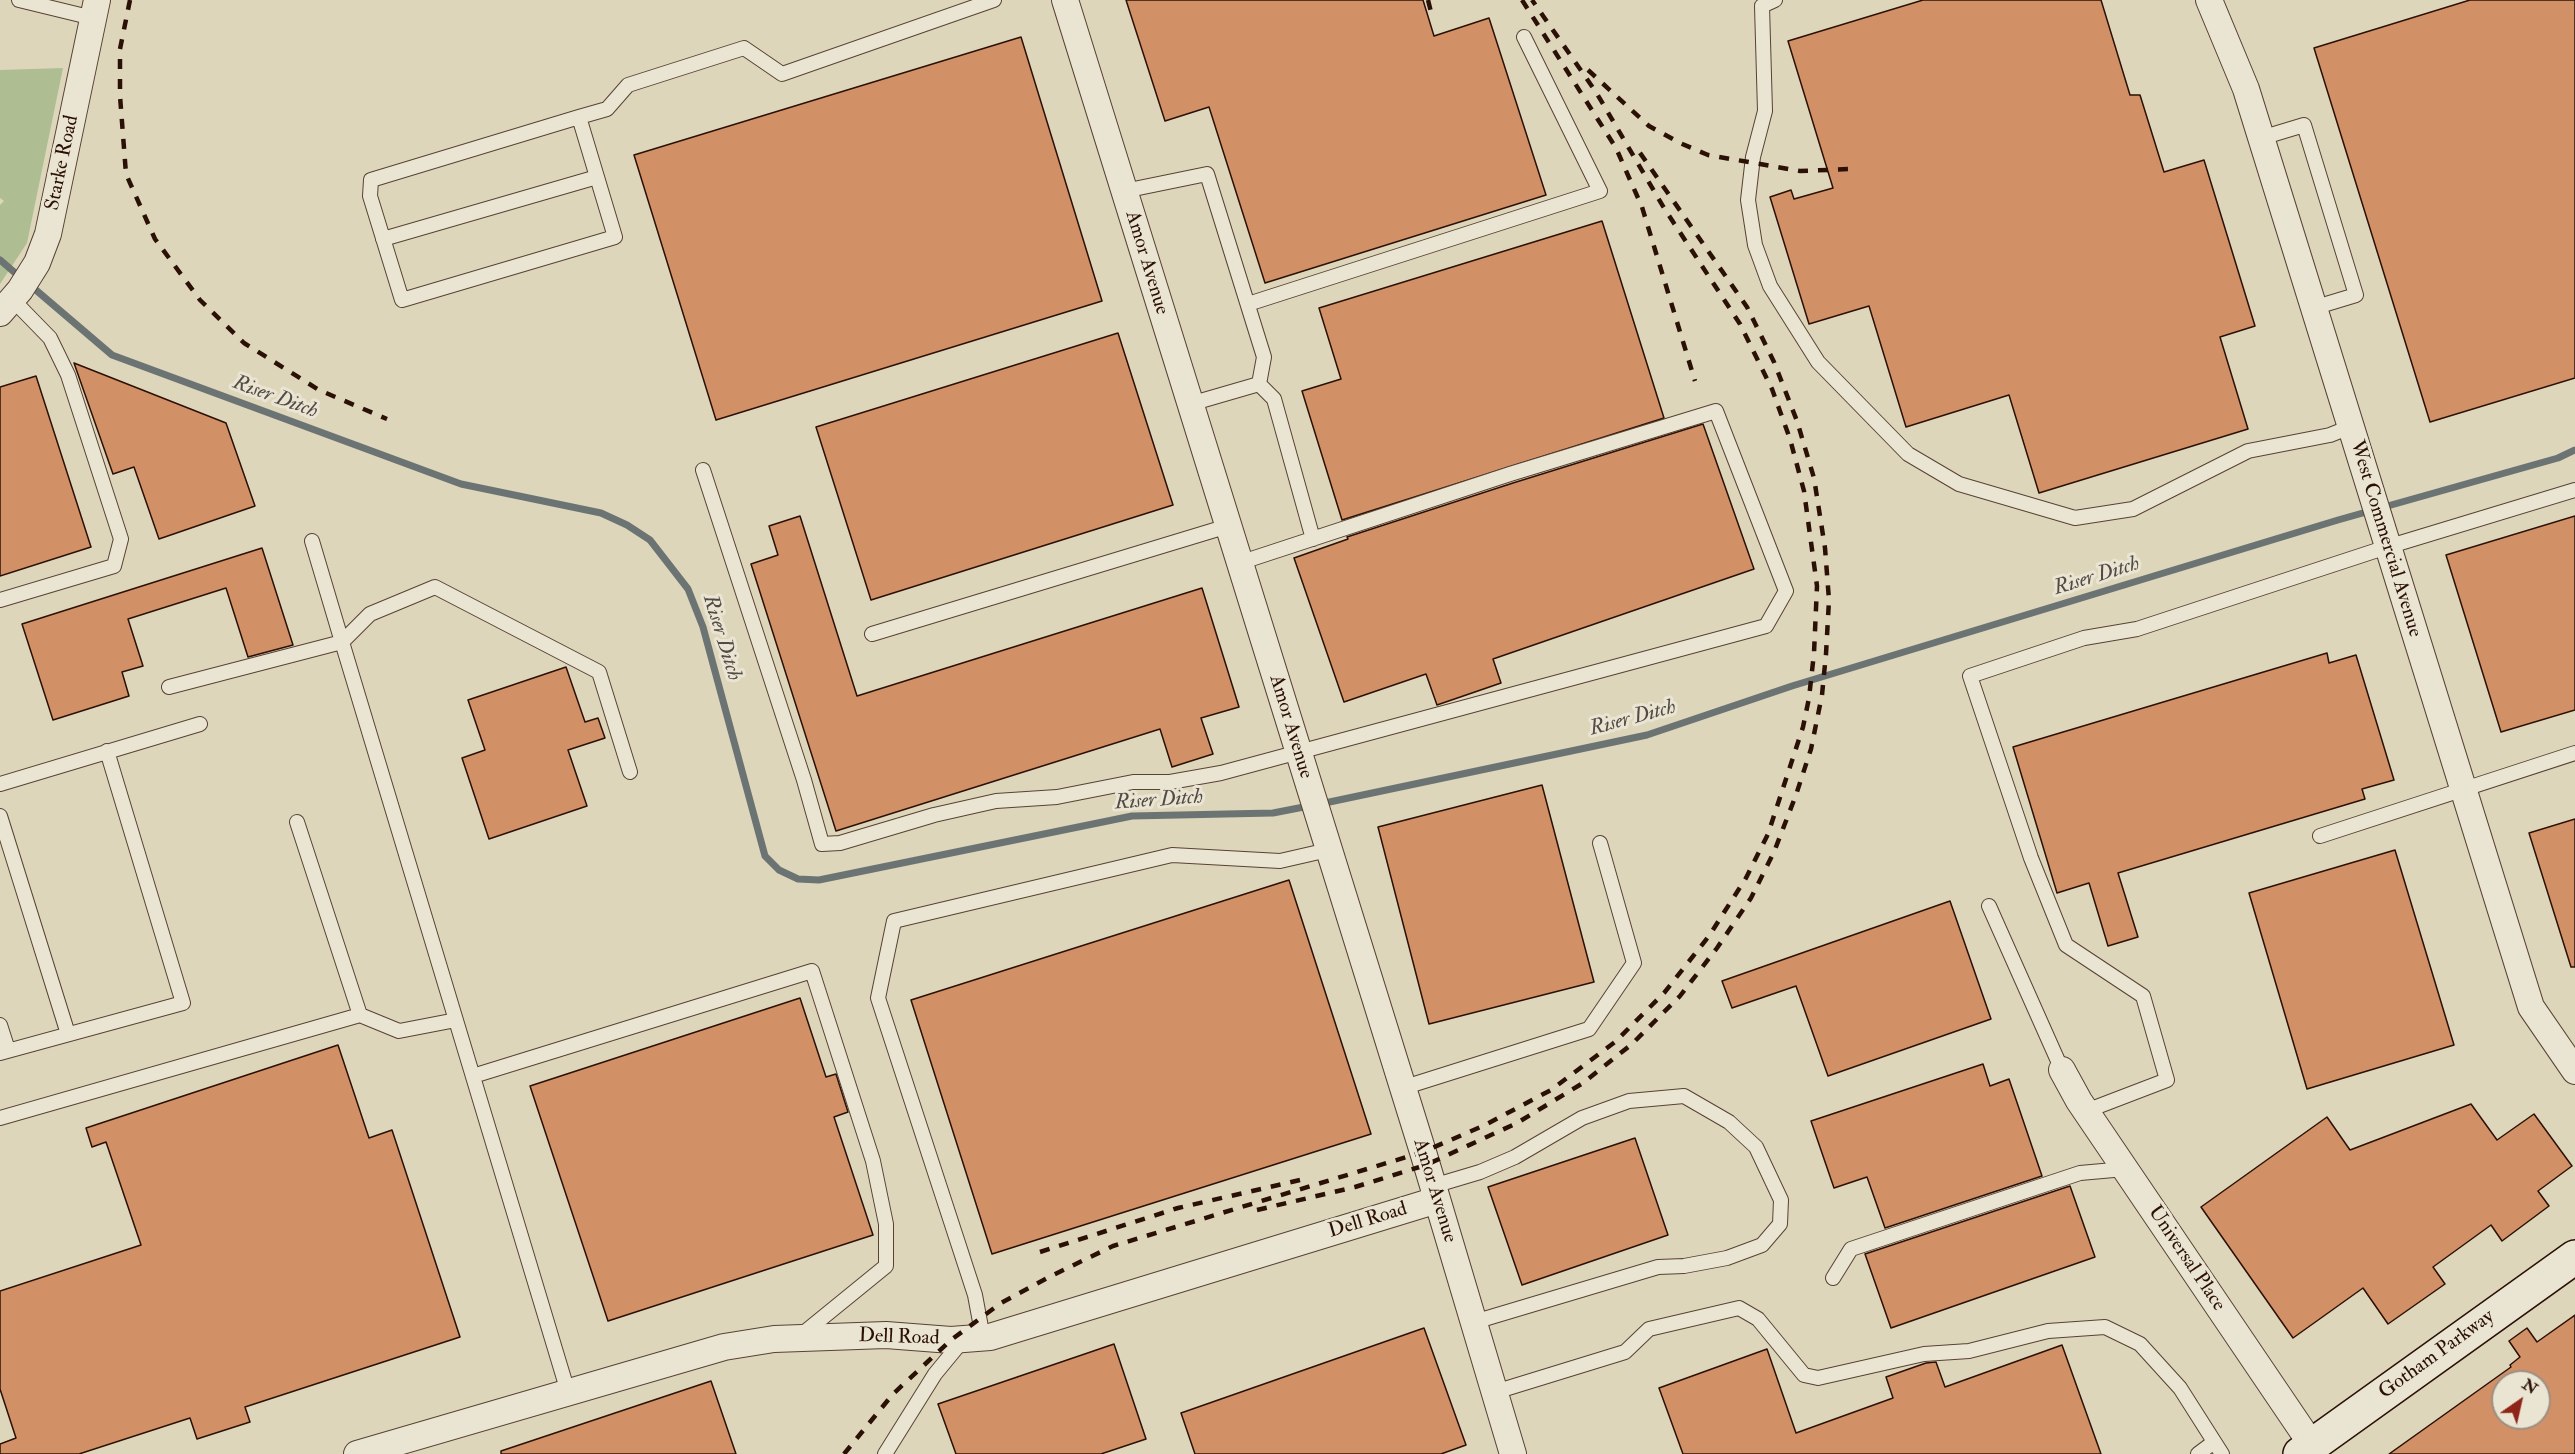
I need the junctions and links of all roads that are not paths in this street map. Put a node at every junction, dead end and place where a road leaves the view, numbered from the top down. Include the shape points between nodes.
1 (19, 0) edge
2 (994, 0) edge
3 (1065, 0) edge
4 (1775, 0) edge
5 (2209, 0) edge
6 (95, 9) edge
7 (1524, 37) dead end
8 (579, 117) junction
9 (2261, 138) junction
10 (597, 177) junction
11 (1124, 191) junction
12 (383, 238) junction
13 (1248, 304) junction
14 (6, 306) edge
15 (2313, 308) junction
16 (1259, 384) junction
17 (1190, 404) junction
18 (2350, 427) junction
19 (703, 470) dead end
20 (2575, 490) edge
21 (1228, 526) junction
22 (1313, 539) junction
23 (312, 541) dead end
24 (2387, 547) junction
25 (1239, 563) junction
26 (0, 600) edge
27 (872, 634) dead end
28 (342, 642) junction
29 (169, 687) dead end
30 (200, 724) dead end
31 (107, 751) junction
32 (1298, 751) junction
33 (2575, 753) edge
34 (630, 772) dead end
35 (0, 784) edge
36 (2463, 790) junction
37 (0, 816) edge
38 (297, 822) dead end
39 (2320, 836) dead end
40 (1600, 843) dead end
41 (1328, 850) junction
42 (1989, 906) dead end
43 (360, 1015) junction
44 (456, 1020) junction
45 (0, 1025) edge
46 (68, 1034) junction
47 (4, 1052) edge
48 (2061, 1070) joint
49 (2575, 1071) edge
50 (473, 1076) junction
51 (1402, 1088) junction
52 (2086, 1111) junction
53 (0, 1118) edge
54 (2125, 1169) junction
55 (1435, 1193) junction
56 (2575, 1257) edge
57 (1833, 1278) dead end
58 (1474, 1322) junction
59 (797, 1338) junction
60 (974, 1338) junction
61 (568, 1392) junction
62 (1495, 1392) junction
63 (2214, 1442) junction
64 (2306, 1450) edge
65 (357, 1454) edge
66 (885, 1454) edge
67 (1513, 1454) edge
68 (2198, 1454) edge
69 (2222, 1454) edge

1 - 6 lane
2 - 8 lane via 782,74 744,48 628,85 607,109
3 - 11 street, Amor Avenue
4 - 18 lane via 1762,6 1765,111 1753,157 1748,200 1755,245 1770,286 1818,362 1908,454 1959,484 2075,518 2133,509 2248,451 2330,435
5 - 9 street, West Commercial Avenue via 2246,89
6 - 14 street, Starke Road via 48,234 37,263
7 - 13 lane via 1600,191
8 - 10 lane
8 - 12 lane via 371,180 370,196
9 - 15 street, West Commercial Avenue
9 - 15 lane via 2304,125 2356,295
10 - 12 lane
10 - 12 lane via 615,237 402,300
11 - 13 lane via 1207,174
11 - 17 street, Amor Avenue
13 - 16 lane via 1264,357
14 - 26 lane via 50,338 68,375 121,539 114,566
15 - 18 street, West Commercial Avenue
16 - 17 lane
16 - 22 lane via 1274,399
17 - 21 street, Amor Avenue
18 - 24 street, West Commercial Avenue
19 - 32 lane via 822,844 840,843 996,801 1057,797 1133,782 1170,782 1221,773
20 - 24 lane
21 - 25 street, Amor Avenue
21 - 27 lane
22 - 25 lane
22 - 32 lane via 1716,411 1786,591 1766,626
23 - 28 lane
24 - 36 street, West Commercial Avenue
24 - 52 lane via 2137,629 2084,638 1970,676 2031,858 2066,945 2143,996 2167,1080
25 - 32 street, Amor Avenue
28 - 29 lane
28 - 34 lane via 370,614 435,587 599,672
28 - 44 lane
30 - 31 lane
31 - 35 lane
31 - 46 lane via 183,1003
32 - 41 street, Amor Avenue
33 - 36 lane
36 - 39 lane
36 - 49 street, West Commercial Avenue via 2531,1007
37 - 46 lane
38 - 43 lane
40 - 51 lane via 1634,963 1589,1029
41 - 51 street, Amor Avenue
41 - 60 lane via 1280,861 1172,855 894,921 878,998 975,1295
42 - 48 lane
43 - 44 lane via 399,1031
43 - 53 lane
44 - 50 lane
45 - 47 lane
46 - 47 lane
48 - 52 street, Universal Place
50 - 59 lane via 812,970 873,1161 886,1224 886,1266
50 - 61 lane
51 - 55 street, Amor Avenue
52 - 54 street, Universal Place
54 - 57 lane via 2079,1173 1851,1249
54 - 64 street, Universal Place
55 - 58 street, Amor Avenue
55 - 58 lane via 1515,1157 1582,1118 1629,1101 1684,1096 1729,1122 1756,1147 1781,1200 1780,1224 1762,1245 1727,1258 1658,1267
55 - 60 street, Dell Road via 1045,1321
56 - 64 street, Gotham Parkway
58 - 62 street, Amor Avenue
59 - 60 street, Dell Road
59 - 61 street, Dell Road via 724,1347
60 - 66 lane via 935,1374
61 - 65 street, Dell Road
62 - 63 lane via 1625,1352 1649,1329 1739,1308 1758,1319 1804,1375 1818,1378 1924,1354 1969,1351 2048,1332 2105,1327 2140,1344 2180,1388
62 - 67 street, Amor Avenue
63 - 68 lane
63 - 69 lane

